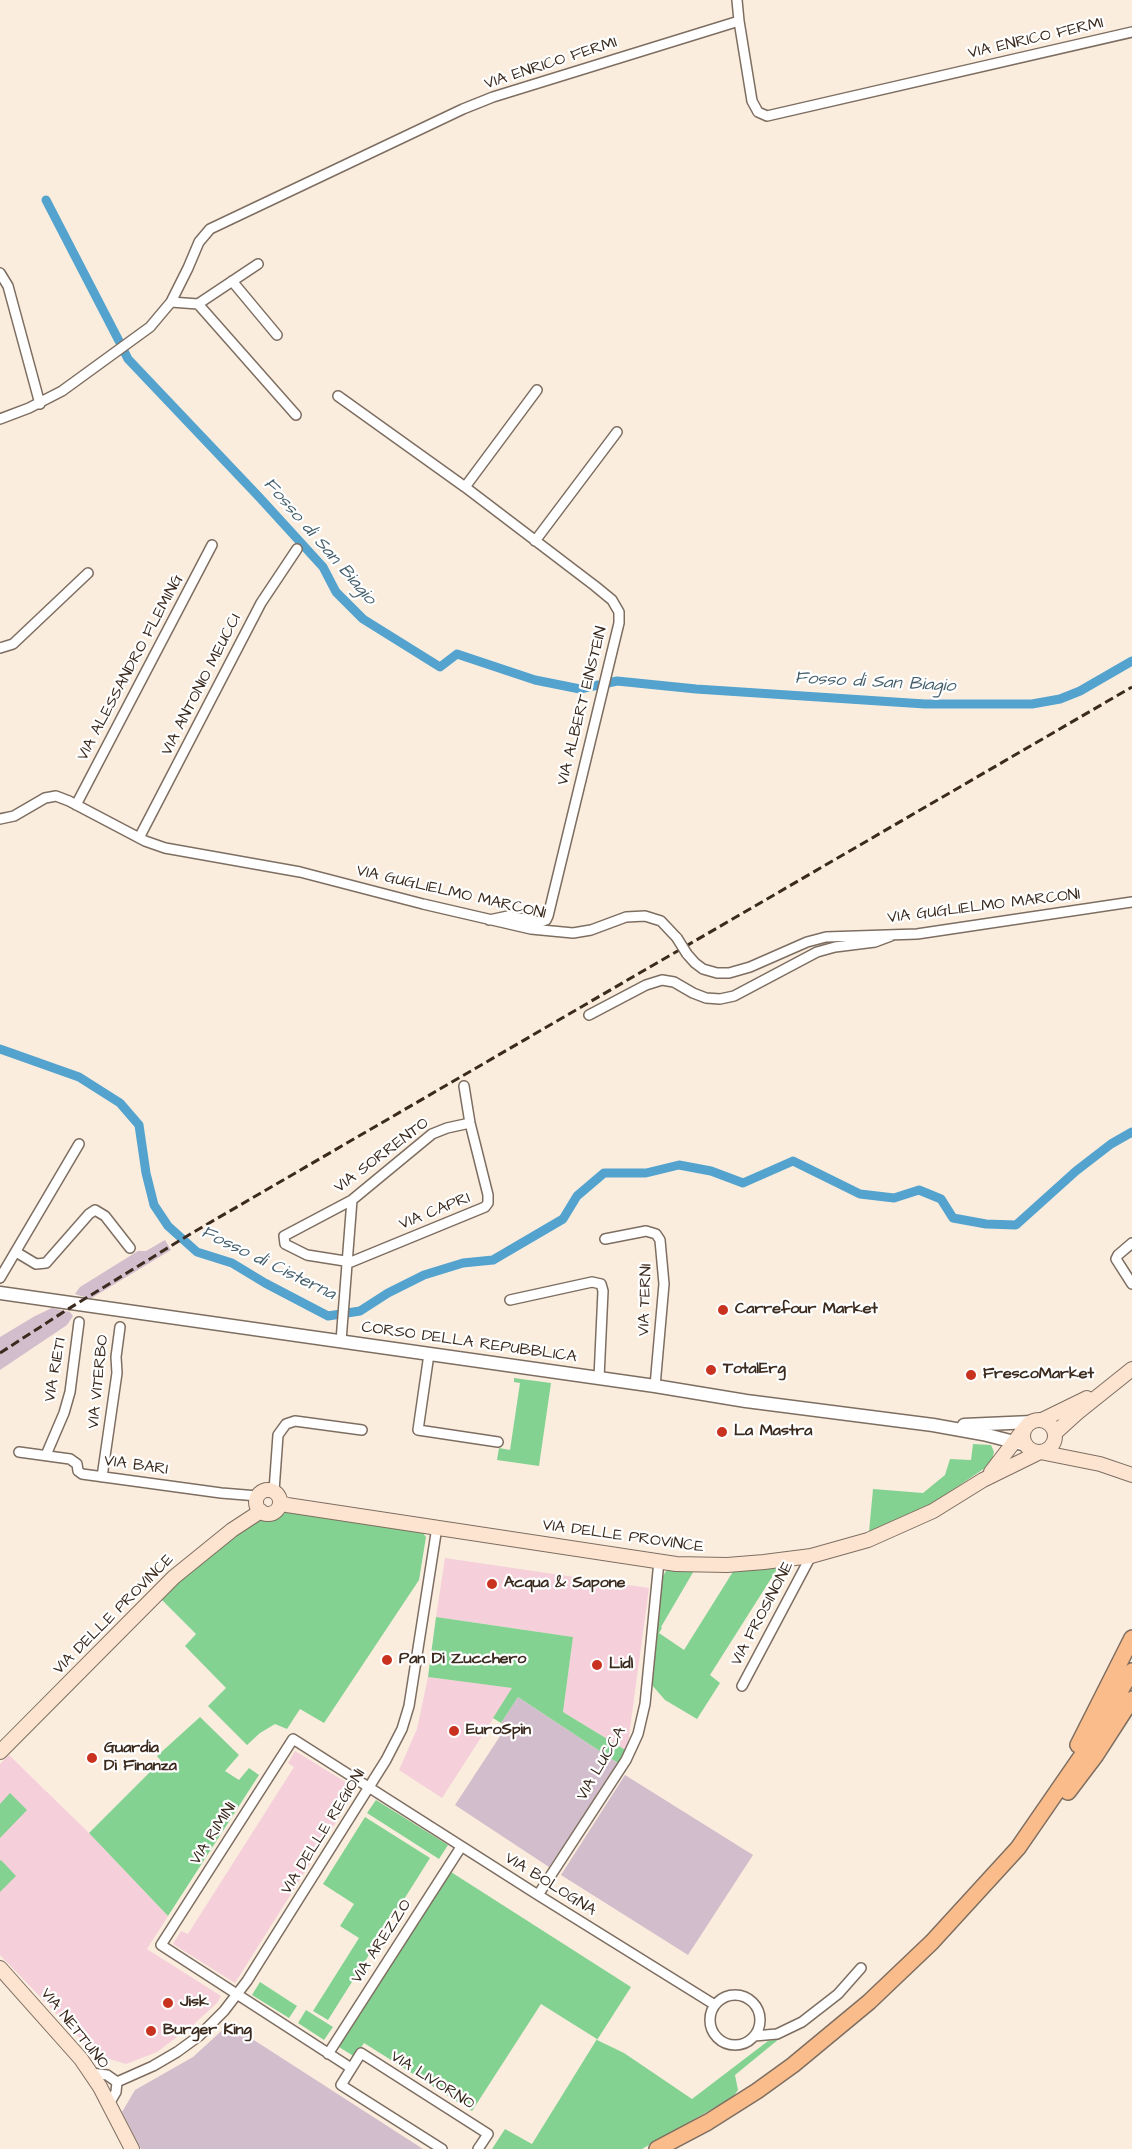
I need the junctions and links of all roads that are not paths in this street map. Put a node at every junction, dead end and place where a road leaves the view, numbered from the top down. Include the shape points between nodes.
1 (737, 0) edge
2 (739, 21) junction
3 (1132, 32) edge
4 (258, 264) dead end
5 (0, 273) edge
6 (232, 281) junction
7 (171, 302) junction
8 (198, 304) junction
9 (277, 335) dead end
10 (537, 390) dead end
11 (338, 396) dead end
12 (40, 404) junction
13 (296, 416) dead end
14 (0, 419) edge
15 (617, 432) dead end
16 (465, 487) junction
17 (535, 541) junction
18 (212, 545) dead end
19 (297, 549) dead end
20 (88, 573) dead end
21 (0, 648) edge
22 (76, 805) junction
23 (0, 819) edge
24 (139, 838) junction
25 (1132, 902) edge
26 (489, 920) junction
27 (893, 935) junction
28 (589, 1016) dead end
29 (464, 1086) dead end
30 (470, 1123) junction
31 (79, 1144) dead end
32 (352, 1200) junction
33 (605, 1239) dead end
34 (1132, 1243) edge
35 (130, 1248) dead end
36 (15, 1252) junction
37 (347, 1263) junction
38 (0, 1278) edge
39 (1132, 1284) edge
40 (0, 1293) edge
41 (510, 1300) dead end
42 (79, 1322) dead end
43 (120, 1327) dead end
44 (341, 1341) junction
45 (429, 1354) junction
46 (1132, 1369) edge
47 (599, 1378) junction
48 (656, 1386) junction
49 (1106, 1389) junction
50 (1033, 1424) junction
51 (933, 1425) junction
52 (362, 1430) dead end
53 (983, 1434) junction
54 (1055, 1436) junction
55 (498, 1442) dead end
56 (1020, 1443) junction
57 (19, 1452) dead end
58 (1040, 1452) junction
59 (46, 1455) junction
60 (1002, 1460) junction
61 (1100, 1464) junction
62 (1132, 1475) edge
63 (102, 1477) junction
64 (983, 1480) junction
65 (258, 1496) junction
66 (277, 1497) junction
67 (261, 1511) junction
68 (437, 1527) junction
69 (811, 1556) junction
70 (659, 1561) junction
71 (1132, 1638) edge
72 (1132, 1671) edge
73 (742, 1686) dead end
74 (1132, 1699) edge
75 (0, 1752) edge
76 (369, 1788) junction
77 (461, 1847) junction
78 (1018, 1848) junction
79 (537, 1895) junction
80 (0, 1968) edge
81 (861, 1968) dead end
82 (237, 1995) junction
83 (716, 2005) junction
84 (754, 2036) junction
85 (328, 2054) junction
86 (351, 2068) junction
87 (91, 2073) junction
88 (117, 2082) junction
89 (109, 2104) junction
90 (132, 2149) edge
91 (442, 2149) edge
92 (478, 2149) edge
93 (657, 2149) edge

1 - 2 street
2 - 3 street, VIA ENRICO FERMI via 752,101 758,112 767,116
2 - 7 street, VIA ENRICO FERMI via 468,106 214,226 199,242
4 - 6 street
5 - 12 street via 8,286
6 - 8 street
6 - 9 street
7 - 8 street
7 - 12 street, VIA ENRICO FERMI via 147,330
8 - 13 street
10 - 16 street
11 - 16 street, VIA ALBERT EINSTEIN
12 - 14 street, VIA ENRICO FERMI
15 - 17 street
16 - 17 street, VIA ALBERT EINSTEIN
17 - 26 street, VIA ALBERT EINSTEIN via 608,596 618,609 619,621 548,916 542,922 508,916
18 - 22 street, VIA ALESSANDRO FLEMING
19 - 24 street, VIA ANTONIO MEUCCI via 258,609
20 - 21 street via 13,644
22 - 23 street, VIA GUGLIELMO MARCONI via 60,797 48,797 15,816
22 - 24 street, VIA GUGLIELMO MARCONI
24 - 26 street, VIA GUGLIELMO MARCONI via 165,849 300,872
25 - 27 street, VIA GUGLIELMO MARCONI
26 - 27 street, VIA GUGLIELMO MARCONI, bridge via 568,933 591,930 626,917 645,916 665,924 695,963 726,973 817,939
27 - 28 street via 817,952 734,996 706,998 665,980 646,985
29 - 30 street, VIA CAPRI
30 - 32 street, VIA SORRENTO via 432,1134
30 - 37 street, VIA CAPRI via 488,1195 485,1207
31 - 36 street
32 - 37 street
32 - 37 street, VIA SORRENTO via 283,1238 288,1247 307,1255
33 - 48 street, VIA TERNI via 646,1231 660,1240 664,1284
34 - 39 street via 1116,1259
35 - 36 street via 105,1216 95,1210 46,1263 36,1264
36 - 38 street
37 - 44 street
40 - 44 street, CORSO DELLA REPUBBLICA
41 - 47 street via 592,1282 601,1284
42 - 59 street, VIA RIETI via 70,1392
43 - 63 street, VIA VITERBO
44 - 45 street, CORSO DELLA REPUBBLICA
45 - 47 street, CORSO DELLA REPUBBLICA
45 - 55 street via 418,1430
46 - 49 main road
47 - 48 street, CORSO DELLA REPUBBLICA
48 - 51 street, CORSO DELLA REPUBBLICA
49 - 50 main road
49 - 54 main road, VIA DELLE PROVINCE
50 - 51 street, CORSO DELLA REPUBBLICA
50 - 54 main road via 1051,1425
50 - 56 main road
51 - 53 street, CORSO DELLA REPUBBLICA
52 - 66 street via 295,1421 286,1424 278,1435
53 - 56 street, CORSO DELLA REPUBBLICA
53 - 60 street via 995,1445
54 - 58 main road, VIA DELLE PROVINCE via 1049,1448
54 - 61 main road
56 - 58 main road
56 - 60 main road, VIA DELLE PROVINCE
57 - 59 street, VIA BARI
58 - 61 main road
58 - 64 main road, VIA DELLE PROVINCE
59 - 63 street, VIA BARI via 73,1460 80,1473
60 - 64 main road, VIA DELLE PROVINCE
61 - 62 main road
63 - 65 street, VIA BARI
64 - 69 main road, VIA DELLE PROVINCE via 904,1525
65 - 66 main road via 267,1490
65 - 67 main road via 256,1502
66 - 67 main road via 275,1512
66 - 68 main road, VIA DELLE PROVINCE via 287,1505
67 - 75 main road, VIA DELLE PROVINCE via 174,1577
68 - 70 main road, VIA DELLE PROVINCE
68 - 76 street, VIA DELLE REGIONI via 409,1706 393,1749
69 - 70 main road, VIA DELLE PROVINCE via 720,1565
69 - 73 street, VIA FROSINONE
70 - 79 street, VIA LUCCA via 645,1704 638,1734 626,1760
71 - 78 main road via 1082,1738
72 - 78 main road via 1087,1748
74 - 78 main road via 1081,1776
76 - 77 street, VIA BOLOGNA
76 - 82 street, VIA DELLE REGIONI
76 - 82 street, VIA RIMINI via 293,1739 161,1945
77 - 79 street, VIA BOLOGNA
77 - 85 street, VIA AREZZO
78 - 93 main road via 945,1929 811,2051 757,2091
79 - 83 street, VIA BOLOGNA
80 - 87 main road, VIA NETTUNO
81 - 84 street via 838,1994 802,2022 773,2035
82 - 85 street
82 - 88 street, VIA DELLE REGIONI via 211,2025 177,2052
83 - 84 street via 710,2021 723,2042 739,2045
83 - 84 street via 730,1996 747,1998 760,2020
85 - 86 street
86 - 91 street via 341,2085
86 - 92 street, VIA LIVORNO via 360,2053 488,2134
87 - 88 street via 107,2075
87 - 89 main road, VIA NETTUNO
88 - 89 street
89 - 90 main road, VIA NETTUNO

